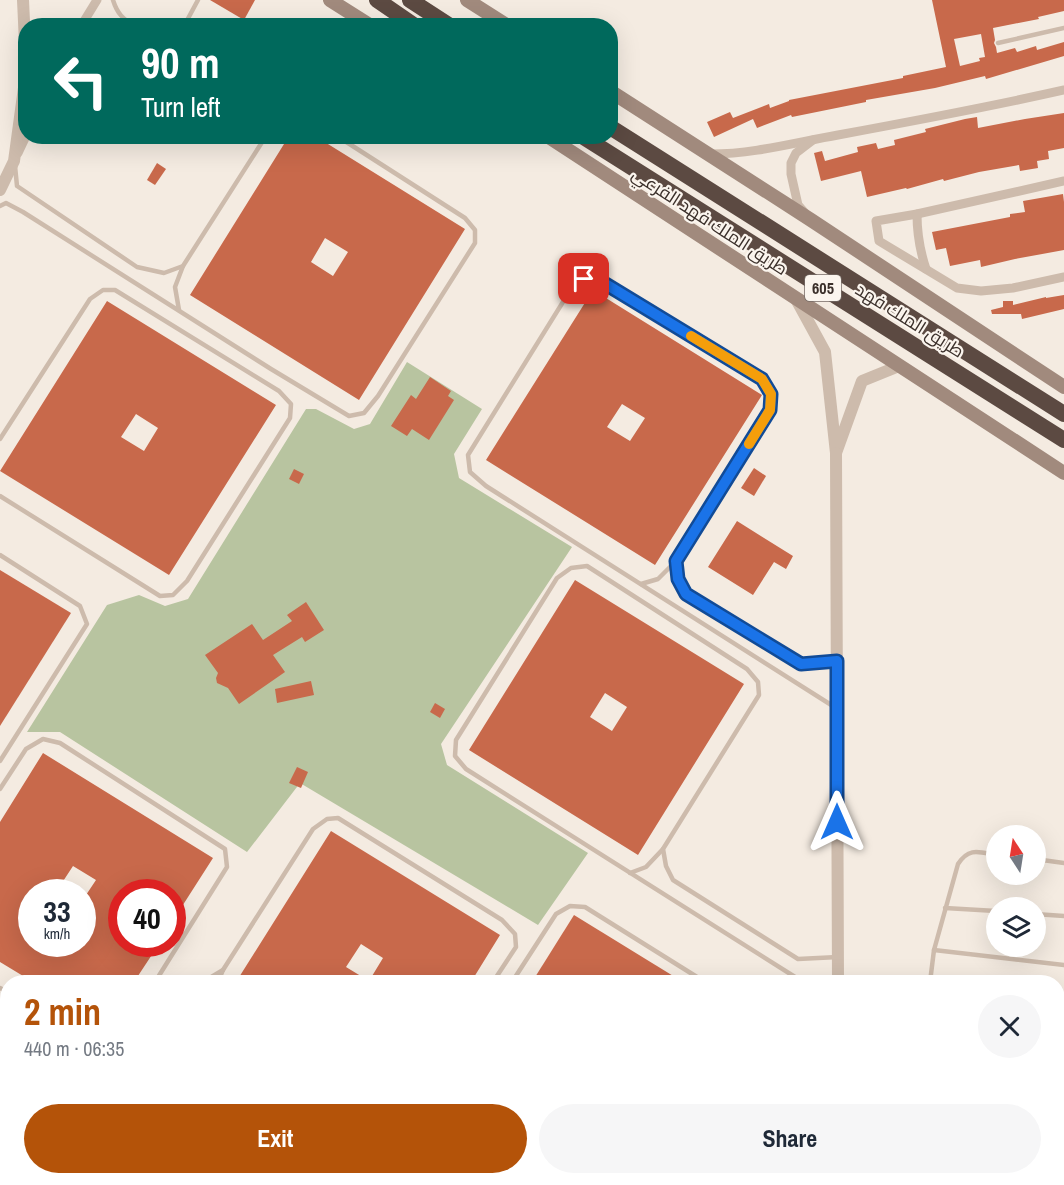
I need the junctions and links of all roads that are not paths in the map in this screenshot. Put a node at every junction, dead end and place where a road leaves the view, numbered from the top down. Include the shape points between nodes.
1 (23, 0) edge
2 (97, 0) edge
3 (113, 0) edge
4 (198, 0) edge
5 (330, 0) edge
6 (377, 0) edge
7 (410, 0) edge
8 (467, 0) edge
9 (24, 18) edge
10 (86, 18) edge
11 (123, 18) edge
12 (188, 18) edge
13 (358, 18) edge
14 (403, 18) edge
15 (438, 18) edge
16 (495, 18) edge
17 (1064, 28) edge
18 (998, 43) dead end
19 (1064, 90) edge
20 (618, 96) edge
21 (18, 132) edge
22 (618, 132) edge
23 (815, 139) junction
24 (22, 144) edge
25 (261, 144) edge
26 (349, 144) edge
27 (559, 144) edge
28 (595, 144) edge
29 (709, 154) junction
30 (14, 161) junction
31 (1064, 181) edge
32 (0, 190) edge
33 (0, 206) edge
34 (917, 214) junction
35 (811, 220) junction
36 (183, 266) junction
37 (926, 269) junction
38 (1064, 277) edge
39 (796, 299) junction
40 (179, 310) junction
41 (899, 366) junction
42 (1058, 383) edge
43 (1064, 414) edge
44 (0, 438) edge
45 (1064, 440) edge
46 (836, 453) junction
47 (1064, 473) edge
48 (0, 496) edge
49 (0, 555) edge
50 (676, 561) junction
51 (641, 584) junction
52 (837, 661) junction
53 (837, 709) junction
54 (0, 761) edge
55 (0, 789) edge
56 (663, 849) junction
57 (986, 854) edge
58 (1046, 861) edge
59 (1064, 863) edge
60 (630, 873) junction
61 (945, 908) junction
62 (986, 910) edge
63 (1046, 915) edge
64 (1064, 916) edge
65 (934, 950) junction
66 (838, 957) junction
67 (1064, 965) edge
68 (223, 970) junction
69 (159, 975) edge
70 (214, 975) edge
71 (221, 975) edge
72 (498, 975) edge
73 (517, 975) edge
74 (694, 975) edge
75 (792, 975) edge
76 (838, 975) edge
77 (931, 975) edge

1 - 9 street
2 - 10 street
3 - 11 lane
4 - 12 lane
5 - 13 main road
6 - 14 highway
7 - 15 highway
8 - 16 main road
17 - 18 lane
19 - 23 street
20 - 29 main road
21 - 30 street
22 - 43 highway, طريق الملك فهد / 605
23 - 29 street via 732,154
23 - 35 street via 796,153 791,163 798,205
24 - 30 street
25 - 36 lane
26 - 40 lane via 465,218 475,230 475,243 364,413 349,416
27 - 39 main road, طريق الملك فهد الفرعي
28 - 45 highway, طريق الملك فهد / 605
29 - 35 main road
30 - 32 street
30 - 36 lane via 17,186 137,267 164,273
31 - 34 street
33 - 40 lane via 6,203 23,212
34 - 37 street via 917,234
34 - 37 street via 876,221 879,241
35 - 42 main road
36 - 40 lane via 175,287
37 - 38 street via 957,288 981,291
39 - 41 main road, طريق الملك فهد الفرعي
39 - 46 street via 825,352
41 - 46 street via 862,381
41 - 47 main road, طريق الملك فهد الفرعي
44 - 48 lane via 90,299 102,290 115,290 279,391 291,404 290,418 187,581 173,595 160,596
46 - 52 street
49 - 54 lane via 80,606 87,624
50 - 51 lane via 658,579
50 - 51 lane via 770,410 771,394 762,379 599,280 584,279 571,289 468,455 470,471 486,486
50 - 52 lane via 678,579 686,594 801,664
51 - 53 lane
52 - 53 street
53 - 66 street
55 - 69 lane via 26,749 43,739 60,743 225,849 227,867
56 - 60 lane via 646,867
56 - 60 lane via 759,695 758,682 747,669 587,566 571,568 557,578 456,740 455,756 466,769
56 - 66 lane via 673,880 798,959
57 - 61 lane via 972,852 963,856
58 - 59 lane
60 - 75 lane
61 - 62 lane
61 - 65 lane
63 - 64 lane
65 - 67 lane
65 - 77 lane
66 - 76 street
68 - 70 lane
68 - 71 lane
68 - 72 lane via 313,829 327,819 338,818 502,920 515,934 516,947
73 - 74 lane via 556,914 570,906 585,907

